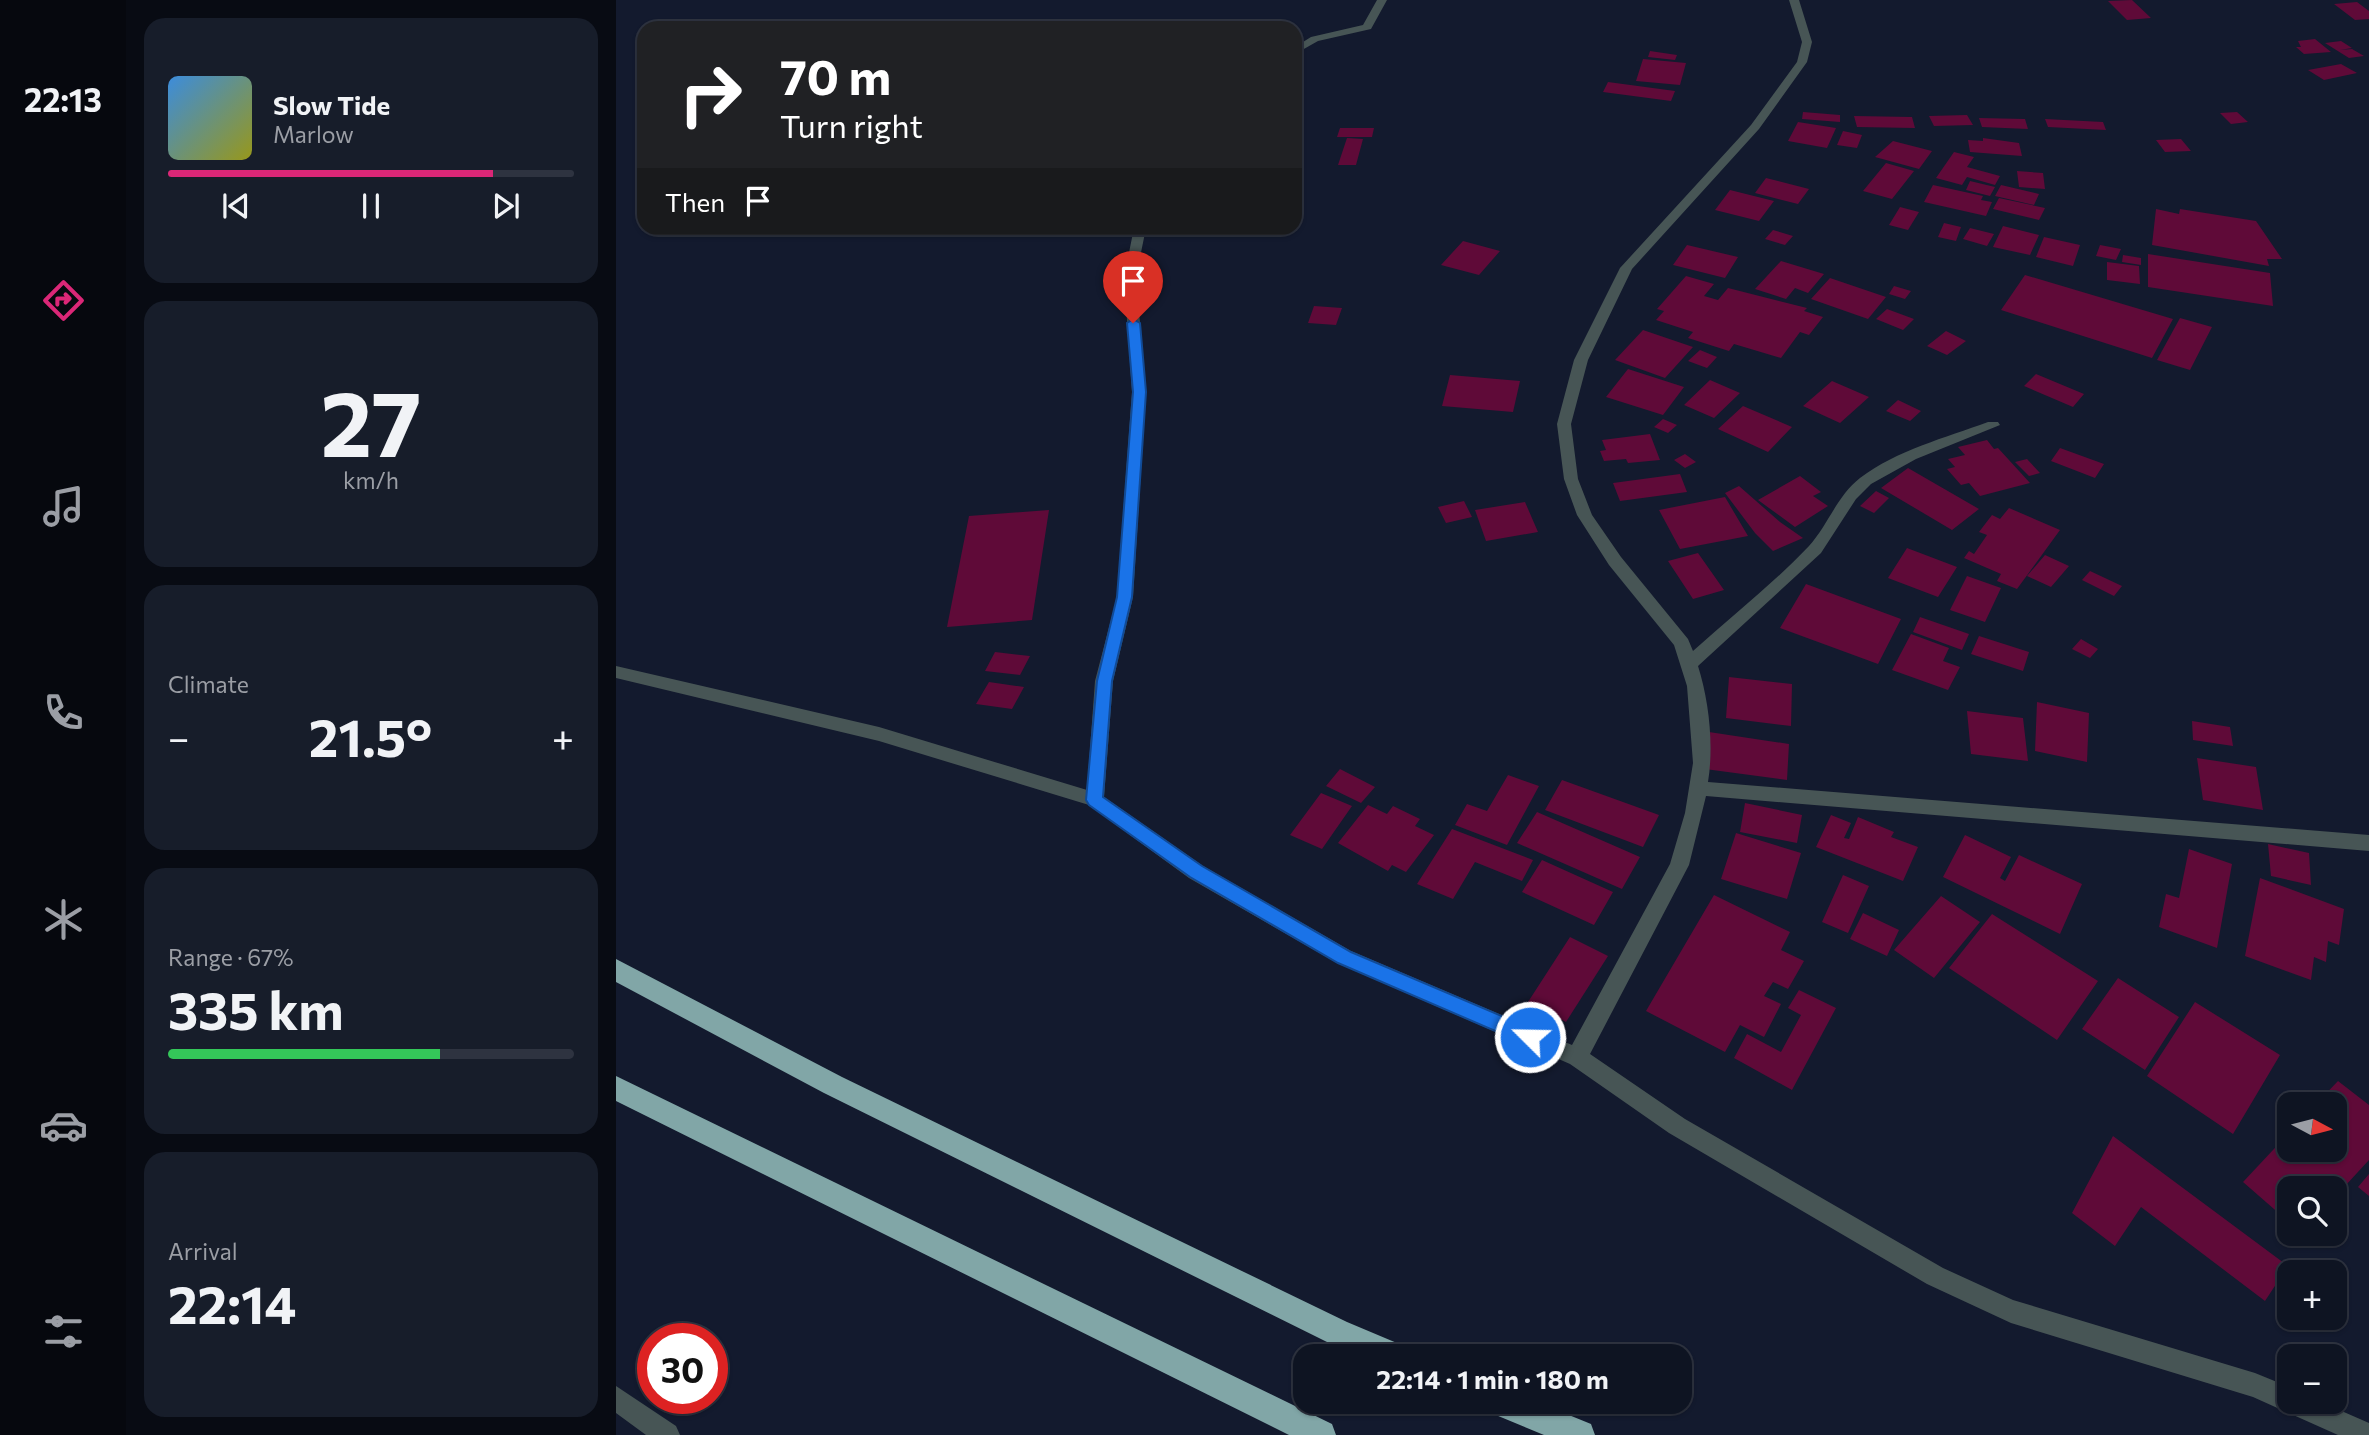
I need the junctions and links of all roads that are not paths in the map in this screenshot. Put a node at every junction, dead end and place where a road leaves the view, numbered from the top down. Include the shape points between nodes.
1 (1382, 0) edge
2 (1794, 0) edge
3 (1302, 47) edge
4 (1138, 235) edge
5 (1993, 425) dead end
6 (1689, 664) junction
7 (616, 672) edge
8 (1699, 788) junction
9 (1095, 800) junction
10 (2369, 844) edge
11 (616, 970) edge
12 (1577, 1057) junction
13 (616, 1088) edge
14 (1366, 1344) edge
15 (2277, 1395) edge
16 (616, 1398) edge
17 (1530, 1414) edge
18 (2320, 1414) edge
19 (667, 1435) edge
20 (1321, 1435) edge
21 (1580, 1435) edge
22 (2367, 1435) edge

1 - 3 street via 1367,27 1315,39
2 - 6 street via 1807,41 1802,62 1755,127 1626,268 1581,360 1564,424 1571,479 1585,515 1615,561 1682,643
4 - 9 street via 1129,277 1139,392 1125,597 1104,681
5 - 6 street via 1890,467 1865,482 1817,547
6 - 8 street via 1696,686 1702,763
7 - 9 street via 878,734
8 - 10 street
8 - 12 street via 1679,865
9 - 12 street via 1196,872 1344,957
11 - 14 highway via 833,1085
12 - 15 street via 1677,1126 1935,1276 2011,1311
13 - 20 highway
16 - 19 street
17 - 21 highway
18 - 22 street

